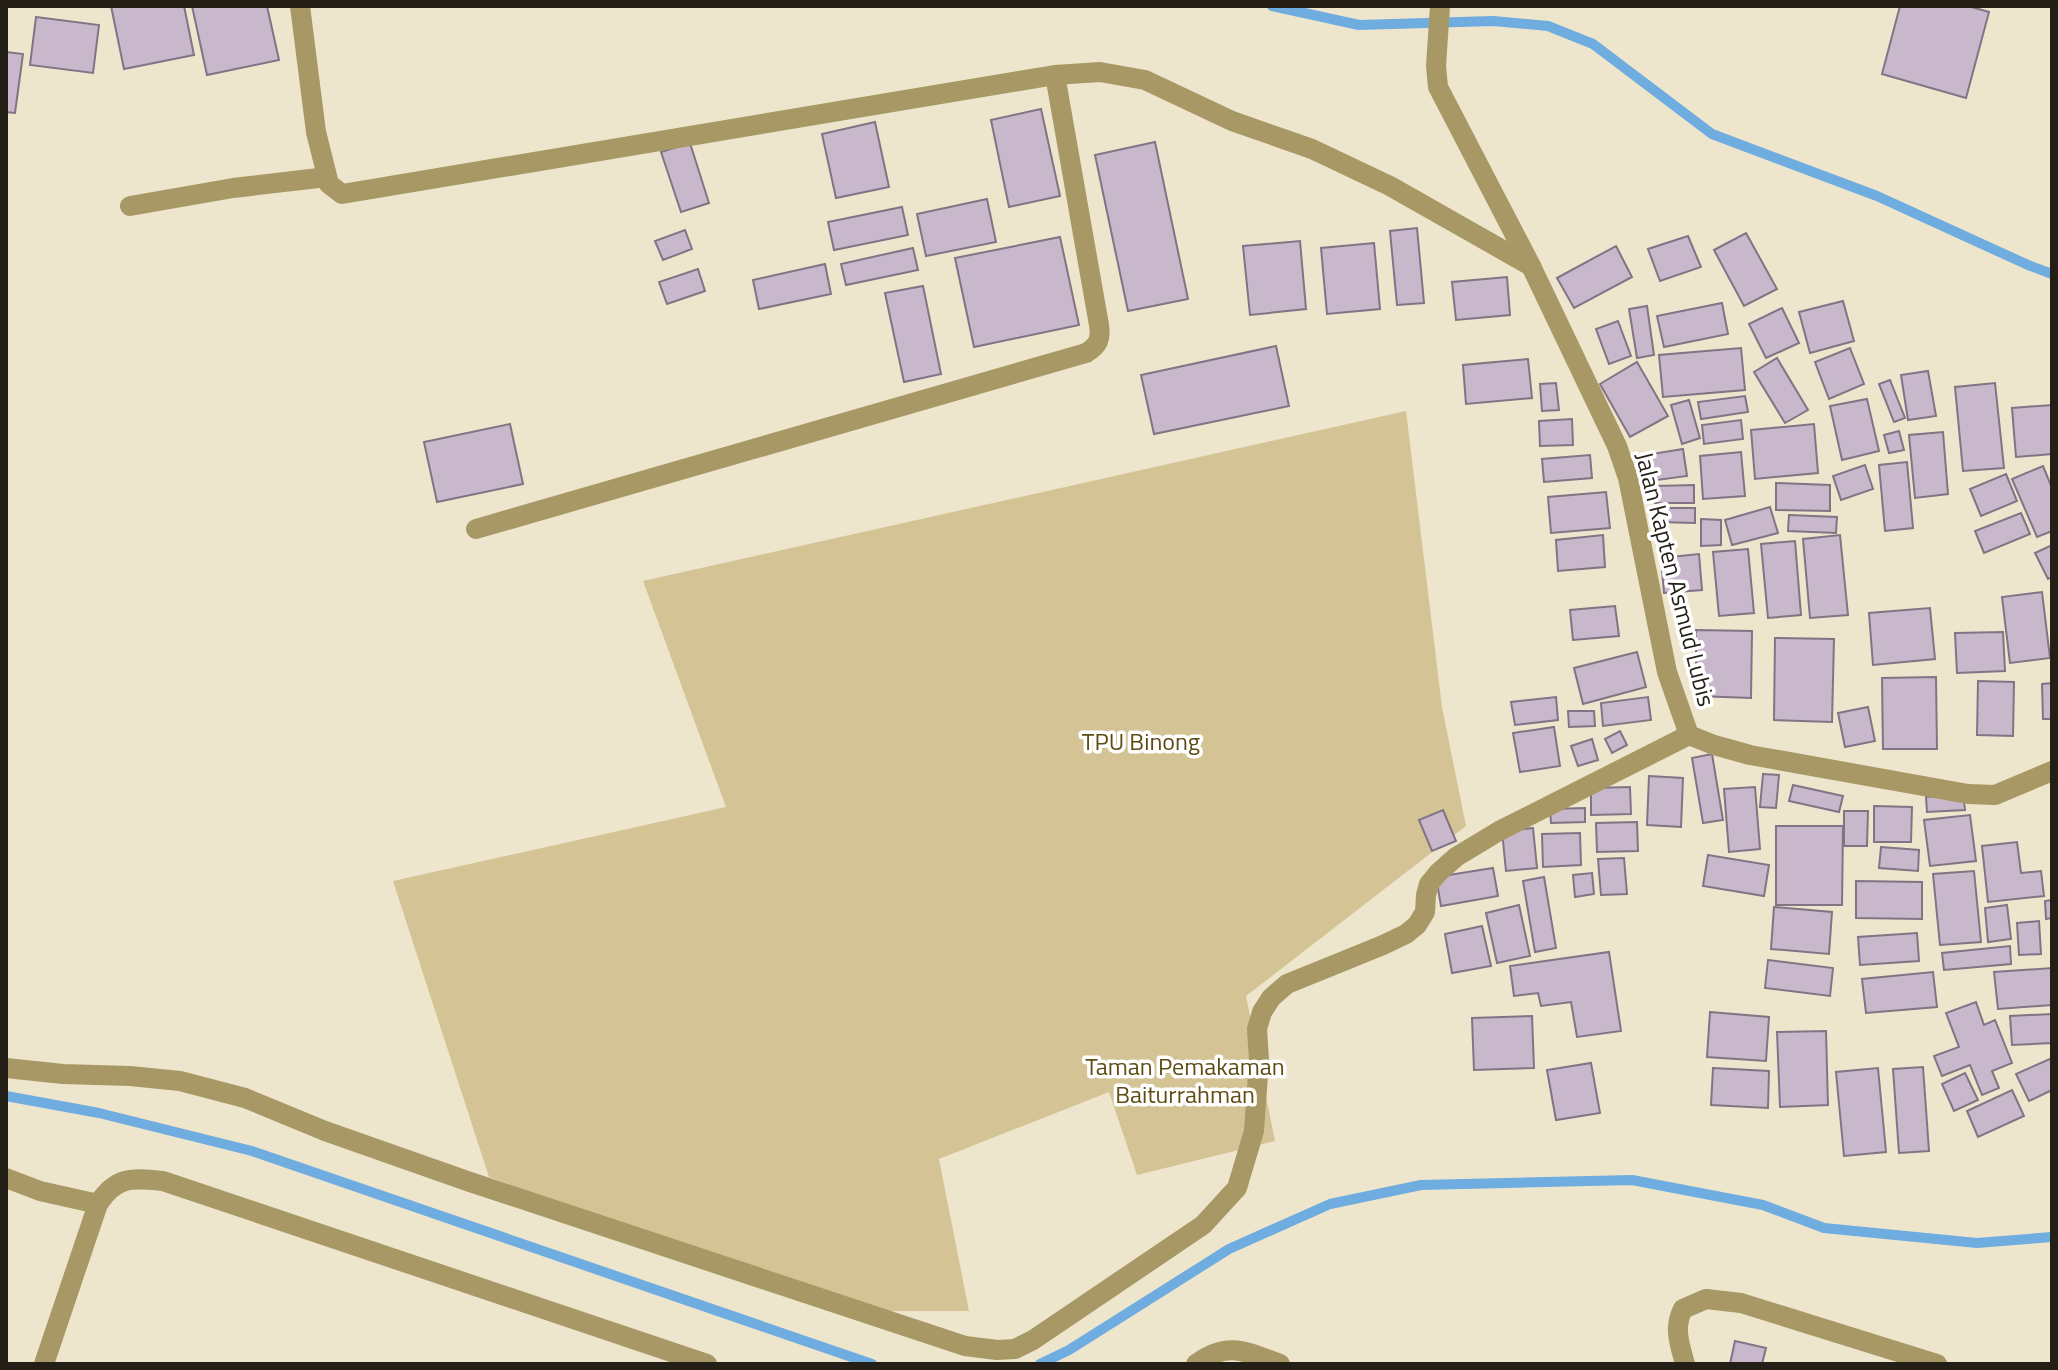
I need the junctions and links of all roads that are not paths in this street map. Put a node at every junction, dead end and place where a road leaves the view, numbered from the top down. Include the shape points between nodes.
1 (300, 6) edge
2 (1440, 6) edge
3 (1055, 75) junction
4 (327, 177) junction
5 (130, 206) dead end
6 (1531, 266) junction
7 (476, 529) dead end
8 (1689, 735) junction
9 (2052, 771) edge
10 (6, 1068) edge
11 (6, 1178) edge
12 (98, 1204) junction
13 (44, 1364) edge
14 (707, 1364) edge
15 (1196, 1364) edge
16 (1280, 1364) edge
17 (1685, 1364) edge
18 (1937, 1364) edge

1 - 4 street
2 - 6 street, Jalan Kapten Asmud Lubis via 1438,87
3 - 4 street via 350,194 337,191
3 - 6 street via 1100,72 1145,80 1390,186
3 - 7 street via 1099,325 1093,349
4 - 5 street
6 - 8 street, Jalan Kapten Asmud Lubis via 1628,478 1667,672
8 - 9 street, Jalan Kapten Asmud Lubis via 1750,755 1968,794 1995,795
8 - 10 street via 1456,857 1429,884 1425,912 1406,934 1287,984 1271,998 1257,1029 1254,1131 1237,1188 1203,1225 1015,1349 965,1346 935,1337 470,1182 245,1098 180,1081
11 - 12 street
12 - 13 street
12 - 14 street via 117,1183 163,1181
15 - 16 street via 1229,1348
17 - 18 street via 1677,1319 1683,1309 1706,1299 1741,1303

